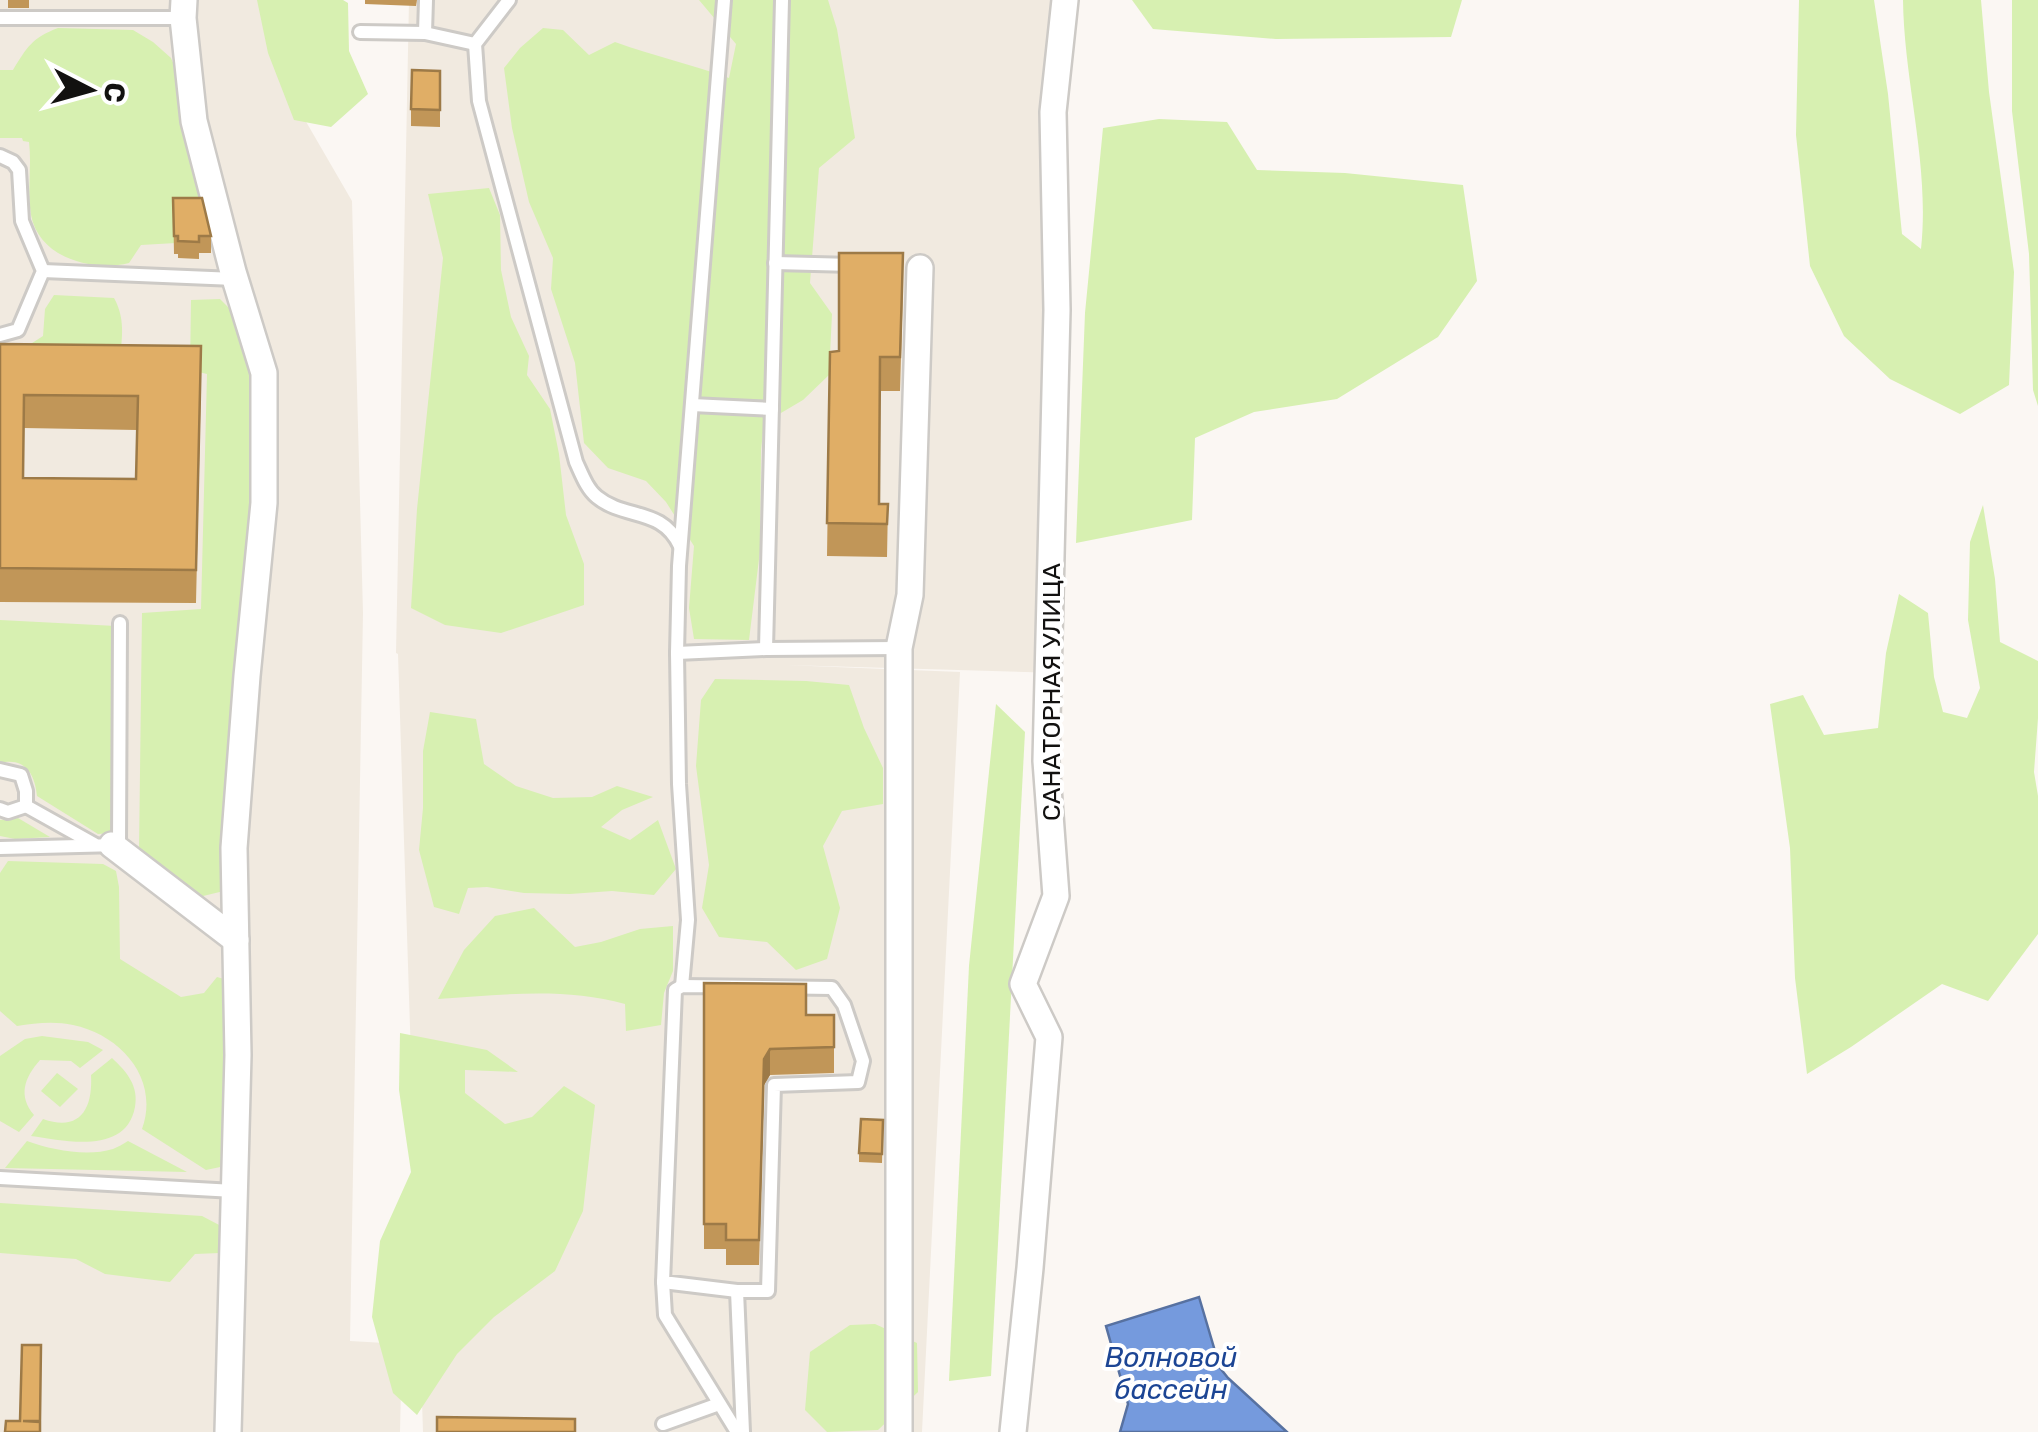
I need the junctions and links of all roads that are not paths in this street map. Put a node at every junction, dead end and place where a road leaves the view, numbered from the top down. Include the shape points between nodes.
1 (426, 0) edge
2 (509, 0) edge
3 (724, 0) edge
4 (782, 0) edge
5 (1065, 0) edge
6 (184, 9) edge
7 (0, 18) edge
8 (360, 32) dead end
9 (425, 34) junction
10 (475, 44) junction
11 (0, 156) edge
12 (775, 263) junction
13 (866, 266) edge
14 (911, 268) dead end
15 (43, 271) junction
16 (236, 279) junction
17 (0, 335) edge
18 (692, 405) junction
19 (772, 409) junction
20 (680, 548) junction
21 (120, 623) dead end
22 (900, 648) junction
23 (766, 649) junction
24 (676, 653) junction
25 (0, 770) edge
26 (26, 806) junction
27 (0, 809) edge
28 (104, 845) junction
29 (0, 848) edge
30 (236, 940) junction
31 (682, 986) junction
32 (0, 1178) edge
33 (234, 1190) junction
34 (663, 1282) junction
35 (737, 1291) junction
36 (719, 1404) junction
37 (662, 1424) dead end
38 (228, 1432) edge
39 (740, 1432) edge
40 (899, 1432) edge
41 (1013, 1432) edge

1 - 9 lane
2 - 10 lane
3 - 18 lane
4 - 12 lane
5 - 41 street, САНАТОРНАЯ УЛИЦА via 1052,112 1058,310 1046,761 1056,896 1024,984 1049,1037
6 - 7 lane
6 - 16 street via 194,121
8 - 9 lane
9 - 10 lane
10 - 20 lane via 478,101 576,462 594,495 666,526
11 - 15 lane via 19,170 22,221
12 - 13 lane
12 - 19 lane
14 - 22 street via 910,595
15 - 16 lane
15 - 17 lane via 18,330
16 - 30 street via 264,373 264,503 234,848
18 - 19 lane
18 - 20 lane
19 - 23 lane
20 - 24 lane
21 - 28 lane via 119,845
22 - 23 lane
22 - 40 street
23 - 24 lane
24 - 31 lane via 688,920
25 - 26 lane via 21,775
26 - 27 lane
26 - 28 lane
28 - 29 lane
28 - 30 street
30 - 33 street
31 - 34 lane via 676,990
31 - 35 lane via 832,988 863,1062 858,1082 774,1085 768,1290
32 - 33 lane
33 - 38 street
34 - 35 lane
34 - 36 lane via 665,1315
35 - 39 lane
36 - 37 lane
36 - 39 lane

